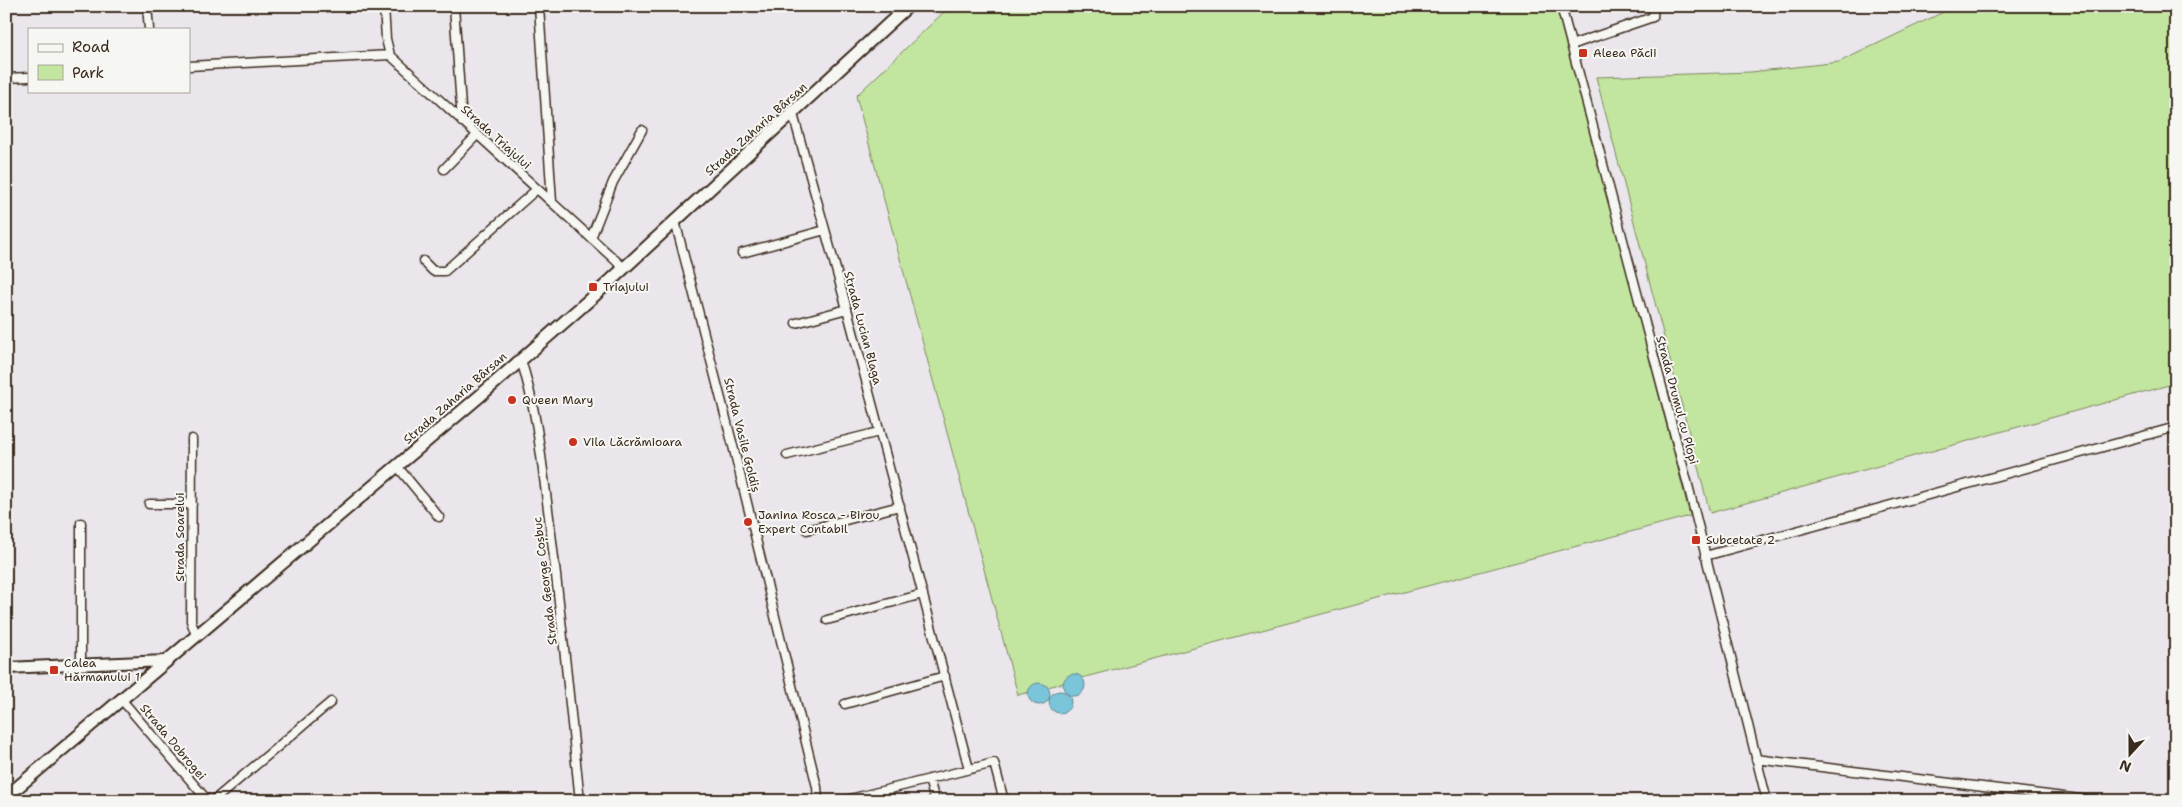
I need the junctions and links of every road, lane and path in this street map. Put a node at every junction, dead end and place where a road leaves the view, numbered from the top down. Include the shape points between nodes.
1 (147, 6) edge
2 (384, 6) edge
3 (454, 6) edge
4 (539, 6) edge
5 (908, 6) edge
6 (1561, 6) edge
7 (1654, 6) edge
8 (148, 28) edge
9 (1571, 45) junction
10 (390, 55) junction
11 (190, 66) edge
12 (28, 77) edge
13 (6, 78) edge
14 (793, 114) junction
15 (462, 122) junction
16 (642, 130) dead end
17 (477, 135) junction
18 (444, 169) dead end
19 (537, 189) junction
20 (552, 202) junction
21 (675, 222) junction
22 (825, 230) junction
23 (591, 238) junction
24 (742, 253) dead end
25 (423, 261) dead end
26 (624, 268) junction
27 (847, 309) junction
28 (796, 323) dead end
29 (521, 360) junction
30 (2176, 427) edge
31 (879, 432) junction
32 (192, 439) dead end
33 (787, 455) dead end
34 (397, 466) junction
35 (149, 504) dead end
36 (192, 504) junction
37 (900, 506) junction
38 (439, 517) dead end
39 (81, 523) dead end
40 (807, 530) dead end
41 (1705, 556) junction
42 (923, 594) junction
43 (827, 620) dead end
44 (196, 635) junction
45 (165, 661) junction
46 (81, 664) junction
47 (6, 668) edge
48 (945, 676) junction
49 (121, 699) junction
50 (331, 702) dead end
51 (845, 704) dead end
52 (1756, 759) junction
53 (969, 769) junction
54 (929, 779) junction
55 (6, 797) edge
56 (208, 801) edge
57 (213, 801) edge
58 (580, 801) edge
59 (818, 801) edge
60 (842, 801) edge
61 (935, 801) edge
62 (1004, 801) edge
63 (1767, 801) edge
64 (2096, 801) edge

1 - 8 street
2 - 10 street
3 - 15 street
4 - 20 street
5 - 14 main road, Strada Zaharia Bârsan
6 - 9 street, Strada Drumul cu Plopi
7 - 9 street via 1652,16 1647,19
9 - 41 street, Strada Drumul cu Plopi
10 - 11 street
10 - 15 street, Strada Triajului
12 - 13 street
14 - 21 main road, Strada Zaharia Bârsan
14 - 22 street, Strada Lucian Blaga
15 - 17 street, Strada Triajului
16 - 23 street via 614,182
17 - 18 street
17 - 19 street, Strada Triajului
19 - 20 street, Strada Triajului
19 - 25 street via 448,269 434,271
20 - 23 street, Strada Triajului
21 - 26 main road, Strada Zaharia Bârsan
21 - 59 street, Strada Vasile Goldiș via 733,446
22 - 24 street
22 - 27 street, Strada Lucian Blaga
23 - 26 street, Strada Triajului
26 - 29 main road, Strada Zaharia Bârsan
27 - 28 street
27 - 31 street, Strada Lucian Blaga
29 - 34 main road, Strada Zaharia Bârsan
29 - 58 street, Strada George Coșbuc via 534,408 557,578
30 - 41 street
31 - 33 street
31 - 37 street, Strada Lucian Blaga
32 - 36 street, Strada Soarelui
34 - 38 street
34 - 44 main road, Strada Zaharia Bârsan
35 - 36 street
36 - 44 street, Strada Soarelui via 191,621
37 - 40 street
37 - 42 street, Strada Lucian Blaga
39 - 46 street
41 - 52 street, Strada Drumul cu Plopi
42 - 43 street
42 - 48 street, Strada Lucian Blaga
44 - 45 main road, Strada Zaharia Bârsan
45 - 46 street
45 - 49 main road, Strada Zaharia Bârsan
46 - 47 street
48 - 51 street
48 - 53 street, Strada Lucian Blaga
49 - 55 main road, Strada Zaharia Bârsan
49 - 56 street, Strada Dobrogei
50 - 57 street
52 - 63 street, Strada Drumul cu Plopi
52 - 64 street
53 - 54 street
53 - 62 street via 994,763
54 - 60 street
54 - 61 street

